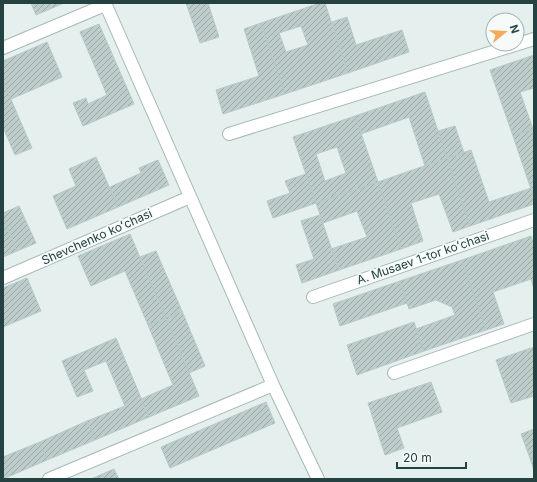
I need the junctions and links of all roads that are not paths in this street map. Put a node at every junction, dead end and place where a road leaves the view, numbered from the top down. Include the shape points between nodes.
1 (105, 4) edge
2 (534, 39) edge
3 (3, 48) edge
4 (229, 134) dead end
5 (190, 197) junction
6 (534, 220) edge
7 (3, 278) edge
8 (313, 297) dead end
9 (534, 324) edge
10 (394, 373) dead end
11 (273, 385) junction
12 (49, 479) edge
13 (318, 479) edge

1 - 3 street
1 - 5 street
2 - 4 street
5 - 7 street, Shevchenko koʻchasi
5 - 11 street
6 - 8 street, A. Musaev 1-tor koʻchasi
9 - 10 street
11 - 12 street
11 - 13 street

